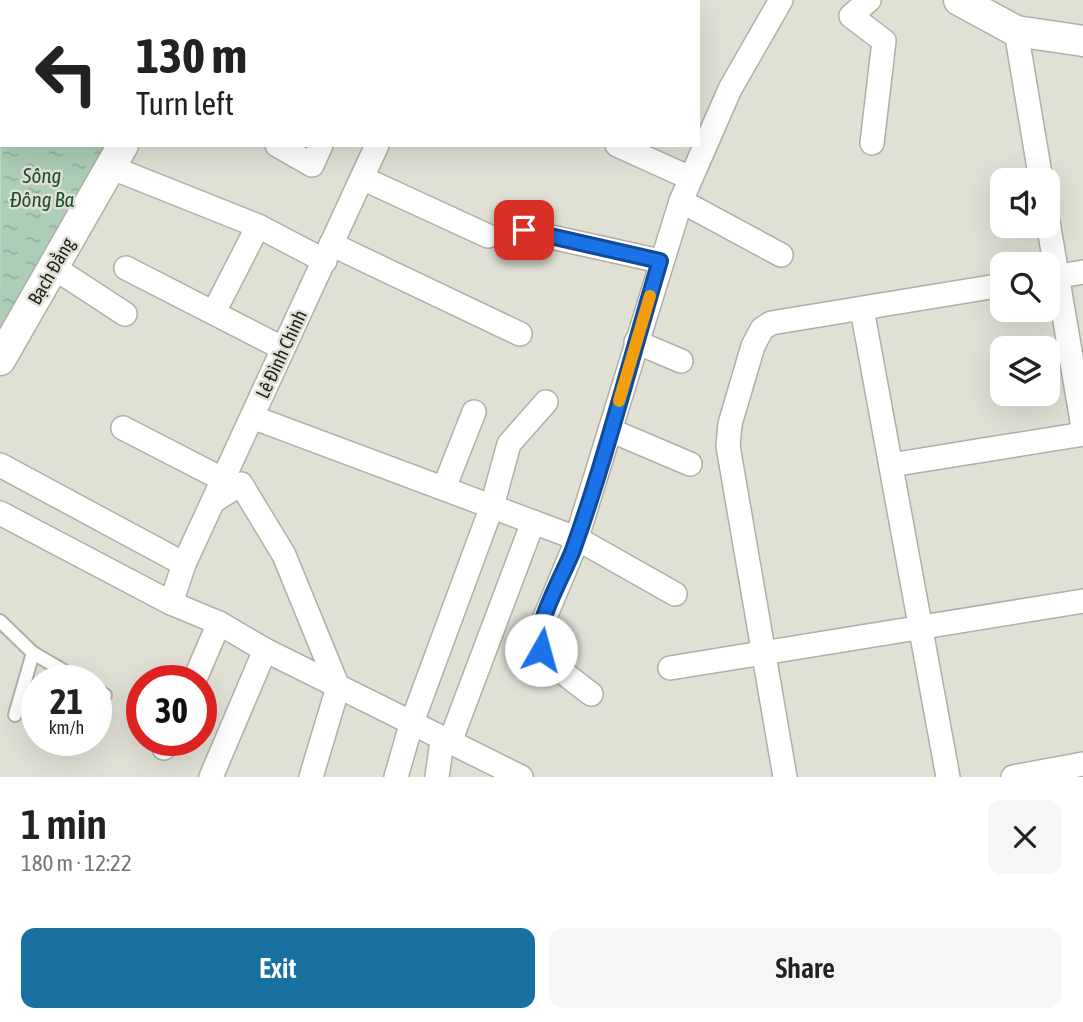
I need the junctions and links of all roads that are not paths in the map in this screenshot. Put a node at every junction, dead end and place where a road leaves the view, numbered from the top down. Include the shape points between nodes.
1 (781, 0) edge
2 (869, 0) edge
3 (959, 0) edge
4 (1016, 31) junction
5 (1083, 41) edge
6 (872, 143) dead end
7 (280, 147) edge
8 (320, 147) edge
9 (376, 147) edge
10 (621, 147) edge
11 (116, 156) edge
12 (1039, 168) edge
13 (362, 178) junction
14 (690, 178) junction
15 (681, 201) junction
16 (258, 226) junction
17 (524, 230) dead end
18 (488, 236) dead end
19 (328, 253) junction
20 (781, 255) dead end
21 (660, 261) junction
22 (53, 267) junction
23 (126, 268) dead end
24 (1083, 272) edge
25 (1060, 276) edge
26 (990, 287) edge
27 (862, 309) junction
28 (214, 312) junction
29 (1060, 312) edge
30 (125, 314) dead end
31 (520, 334) dead end
32 (636, 342) junction
33 (282, 348) junction
34 (0, 360) edge
35 (681, 361) dead end
36 (546, 402) dead end
37 (474, 412) dead end
38 (253, 416) junction
39 (1083, 427) edge
40 (123, 428) dead end
41 (610, 430) junction
42 (1083, 434) edge
43 (691, 464) dead end
44 (0, 465) edge
45 (891, 465) junction
46 (444, 488) junction
47 (218, 490) junction
48 (492, 506) junction
49 (0, 513) edge
50 (533, 522) junction
51 (576, 538) junction
52 (184, 564) junction
53 (675, 594) dead end
54 (1083, 601) edge
55 (171, 603) junction
56 (0, 621) edge
57 (219, 623) junction
58 (920, 628) junction
59 (265, 650) junction
60 (33, 653) junction
61 (764, 653) junction
62 (54, 665) edge
63 (201, 665) edge
64 (670, 668) dead end
65 (338, 687) junction
66 (591, 694) dead end
67 (15, 715) dead end
68 (411, 725) junction
69 (446, 741) junction
70 (1083, 764) edge
71 (211, 777) edge
72 (311, 777) edge
73 (396, 777) edge
74 (437, 777) edge
75 (521, 777) edge
76 (785, 777) edge
77 (948, 777) edge
78 (1013, 777) edge

1 - 14 street via 730,89
2 - 6 street via 851,16 884,41
3 - 4 street
4 - 5 street
4 - 12 street
7 - 8 street via 312,165
9 - 13 street, Lê Đình Chinh
10 - 14 street
11 - 16 street
11 - 22 street, Bạch Đằng
13 - 18 street
13 - 19 street, Lê Đình Chinh
14 - 15 street
15 - 20 street
15 - 21 street
16 - 19 street
16 - 28 street
17 - 21 street
19 - 31 street
19 - 33 street, Lê Đình Chinh
21 - 32 street
22 - 30 street
22 - 34 street, Bạch Đằng
23 - 28 street
24 - 25 street
26 - 27 street
27 - 45 street
27 - 61 street via 771,323 762,328 752,346 728,446
28 - 33 street
29 - 39 street
32 - 35 street
32 - 41 street
33 - 38 street, Lê Đình Chinh
36 - 48 street via 509,444
37 - 46 street
38 - 46 street
38 - 47 street, Lê Đình Chinh
40 - 47 street
41 - 43 street
41 - 51 street
42 - 45 street
44 - 52 street
45 - 58 street
46 - 48 street
47 - 52 street, Lê Đình Chinh
47 - 65 street via 241,484 284,555
48 - 50 street
48 - 68 street
49 - 55 street
50 - 51 street
50 - 69 street
51 - 53 street
51 - 66 street via 539,644 548,661
52 - 55 street, Lê Đình Chinh
54 - 58 street
55 - 57 street
56 - 60 lane
57 - 59 street
57 - 63 street
58 - 61 street
58 - 77 street
59 - 65 street
59 - 71 street
60 - 62 lane
60 - 67 lane
61 - 64 street
61 - 76 street
65 - 68 street
65 - 72 street
68 - 69 street
68 - 73 street
69 - 74 street
69 - 75 street
70 - 78 street

